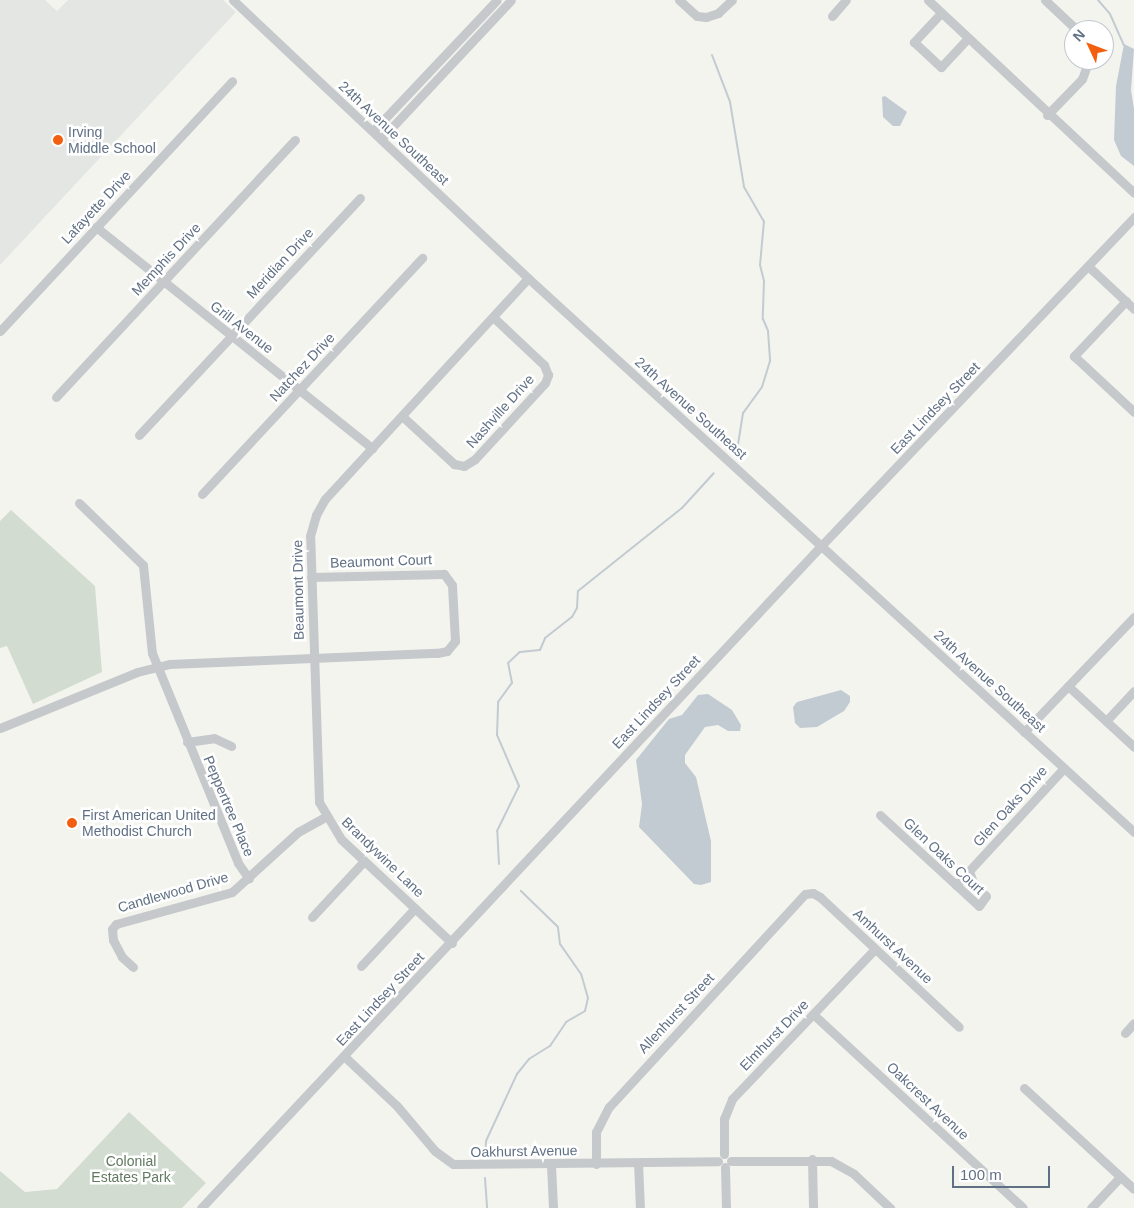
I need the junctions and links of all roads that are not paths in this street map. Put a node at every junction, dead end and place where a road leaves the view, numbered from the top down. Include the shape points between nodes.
1 (233, 0) edge
2 (497, 0) edge
3 (511, 0) edge
4 (679, 0) edge
5 (732, 0) edge
6 (846, 0) edge
7 (928, 0) edge
8 (1045, 0) edge
9 (941, 13) junction
10 (832, 16) dead end
11 (1067, 20) edge
12 (968, 38) junction
13 (1085, 70) edge
14 (232, 80) dead end
15 (1047, 115) junction
16 (373, 131) junction
17 (381, 139) junction
18 (295, 140) dead end
19 (1134, 194) edge
20 (360, 198) dead end
21 (1134, 217) edge
22 (96, 227) junction
23 (422, 258) dead end
24 (1088, 266) junction
25 (528, 278) junction
26 (163, 281) junction
27 (1126, 301) junction
28 (1134, 309) edge
29 (493, 317) junction
30 (0, 331) edge
31 (232, 335) junction
32 (300, 390) junction
33 (56, 397) dead end
34 (1134, 412) edge
35 (402, 416) junction
36 (139, 435) dead end
37 (372, 448) junction
38 (202, 494) dead end
39 (78, 503) dead end
40 (820, 547) junction
41 (311, 577) junction
42 (1134, 617) edge
43 (313, 658) junction
44 (157, 666) junction
45 (1068, 686) junction
46 (1134, 691) edge
47 (1106, 721) junction
48 (0, 728) edge
49 (1024, 732) junction
50 (187, 742) junction
51 (231, 746) dead end
52 (1134, 747) edge
53 (1064, 768) junction
54 (880, 815) dead end
55 (325, 817) junction
56 (1134, 832) edge
57 (364, 861) junction
58 (969, 871) junction
59 (249, 879) junction
60 (956, 885) junction
61 (805, 894) joint
62 (415, 908) junction
63 (312, 917) dead end
64 (452, 943) junction
65 (875, 949) junction
66 (361, 966) dead end
67 (133, 967) dead end
68 (814, 1015) junction
69 (1134, 1023) edge
70 (959, 1027) dead end
71 (1125, 1033) dead end
72 (345, 1057) junction
73 (1024, 1088) dead end
74 (812, 1159) junction
75 (724, 1161) junction
76 (638, 1163) junction
77 (551, 1164) junction
78 (596, 1164) junction
79 (1120, 1177) junction
80 (1134, 1189) edge
81 (202, 1208) edge
82 (553, 1208) edge
83 (640, 1208) edge
84 (726, 1208) edge
85 (813, 1208) edge
86 (890, 1208) edge
87 (1023, 1208) edge
88 (1091, 1208) edge

1 - 16 street, 24th Avenue Southeast
2 - 16 street
3 - 17 street
4 - 5 street via 698,16 710,17
6 - 10 street
7 - 9 street
8 - 11 street
9 - 12 street
9 - 12 street via 914,42 934,61 941,67
12 - 15 street
13 - 15 street via 1082,79
14 - 22 street, Lafayette Drive
15 - 19 street
16 - 17 street, 24th Avenue Southeast
17 - 25 street, 24th Avenue Southeast
18 - 26 street, Memphis Drive
20 - 31 street, Meridian Drive
21 - 24 street, East Lindsey Street
22 - 26 street, Grill Avenue
22 - 30 street, Lafayette Drive
23 - 32 street, Natchez Drive
24 - 27 street
24 - 40 street, East Lindsey Street
25 - 29 street, Beaumont Drive
25 - 40 street, 24th Avenue Southeast
26 - 31 street, Grill Avenue
26 - 33 street, Memphis Drive
27 - 28 street
27 - 34 street via 1074,356
29 - 35 street, Beaumont Drive
29 - 35 street, Nashville Drive via 544,364 548,372 545,383 472,462 457,466
31 - 32 street, Grill Avenue
31 - 36 street, Meridian Drive
32 - 37 street, Grill Avenue
32 - 38 street, Natchez Drive
35 - 37 street, Beaumont Drive
37 - 41 street, Beaumont Drive via 325,499 316,515 310,536
39 - 44 street, Peppertree Place via 143,565 147,584 148,642
40 - 49 street, 24th Avenue Southeast
40 - 64 street, East Lindsey Street
41 - 43 street, Beaumont Drive
41 - 43 street, Beaumont Court via 444,574 452,585 455,641 443,653
42 - 45 street
43 - 44 street, Beaumont Drive via 204,661
43 - 55 street, Brandywine Lane via 318,796
44 - 48 street, Beaumont Drive
44 - 50 street, Peppertree Place
45 - 47 street
45 - 49 street
46 - 47 street
47 - 52 street
49 - 53 street, 24th Avenue Southeast
50 - 51 street via 214,738
50 - 59 street, Peppertree Place via 238,863
53 - 56 street, 24th Avenue Southeast
53 - 58 street, Glen Oaks Drive
54 - 60 street, Glen Oaks Court
55 - 57 street, Brandywine Lane via 336,834
55 - 59 street, Candlewood Drive via 298,832
57 - 62 street, Brandywine Lane
57 - 63 street
58 - 60 street, Glen Oaks Drive
58 - 60 street, Glen Oaks Court via 974,885 986,896 982,905 974,904
59 - 67 street, Candlewood Drive via 232,892 116,924 112,929 113,940 122,957
61 - 65 street, Amhurst Avenue via 813,893 820,897
61 - 78 street, Allenhurst Street via 609,1107 596,1132
62 - 64 street, Brandywine Lane
62 - 66 street
64 - 72 street, East Lindsey Street
65 - 68 street, Elmhurst Drive
65 - 70 street, Amhurst Avenue
68 - 75 street, Elmhurst Drive via 732,1099 724,1119
68 - 87 street, Oakcrest Avenue
69 - 71 street
72 - 77 street, Oakhurst Avenue via 397,1106 439,1156 454,1164
72 - 81 street, East Lindsey Street
73 - 79 street
74 - 75 street, Oakhurst Avenue
74 - 85 street
74 - 86 street, Oakhurst Avenue via 832,1161 847,1169
75 - 76 street, Oakhurst Avenue
75 - 84 street, Elmhurst Drive
76 - 78 street, Oakhurst Avenue
76 - 83 street
77 - 78 street, Oakhurst Avenue
77 - 82 street
79 - 80 street
79 - 88 street

